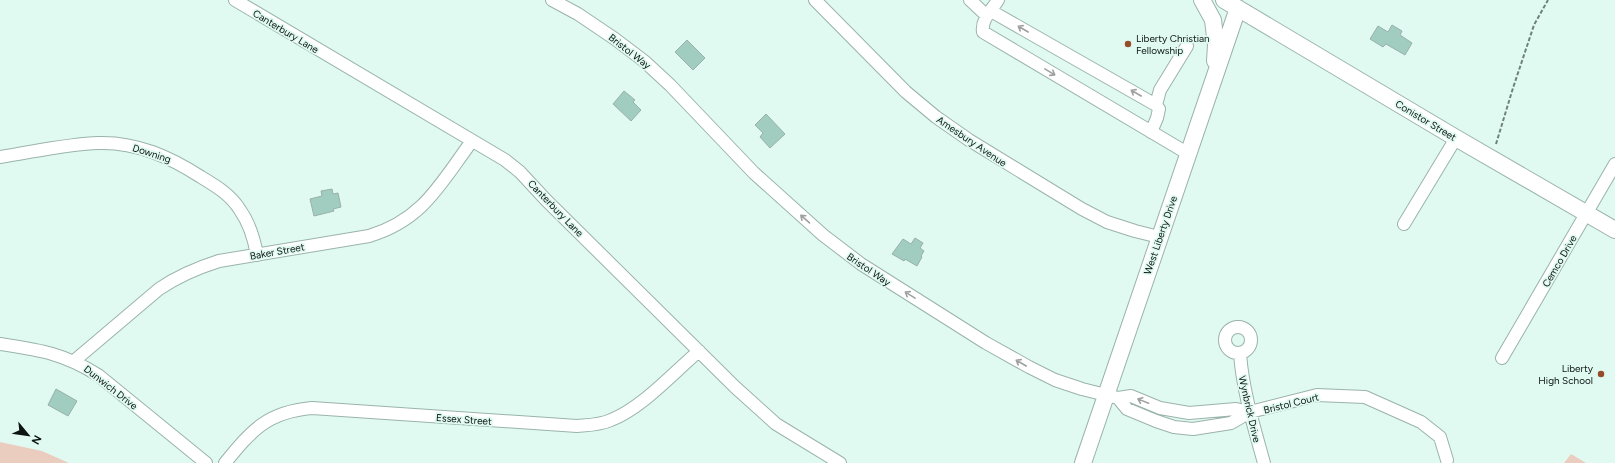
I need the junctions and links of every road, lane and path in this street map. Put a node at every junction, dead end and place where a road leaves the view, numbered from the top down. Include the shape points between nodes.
1 (235, 0) edge
2 (552, 0) edge
3 (815, 0) edge
4 (970, 0) edge
5 (998, 0) edge
6 (1202, 0) edge
7 (1548, 0) edge
8 (1235, 3) edge
9 (989, 13) junction
10 (1187, 46) dead end
11 (1214, 76) junction
12 (1156, 105) junction
13 (1151, 132) junction
14 (1456, 138) junction
15 (472, 141) junction
16 (1496, 144) dead end
17 (1188, 154) junction
18 (0, 157) edge
19 (1615, 164) edge
20 (1587, 214) junction
21 (1404, 224) dead end
22 (1615, 230) edge
23 (1159, 238) junction
24 (257, 255) junction
25 (0, 344) edge
26 (699, 351) junction
27 (1240, 354) dead end
28 (1502, 358) dead end
29 (74, 361) junction
30 (1113, 397) junction
31 (1160, 408) junction
32 (1214, 411) junction
33 (1182, 412) junction
34 (1250, 412) junction
35 (1156, 421) junction
36 (1216, 426) junction
37 (1182, 428) junction
38 (1446, 460) dead end
39 (206, 463) edge
40 (225, 463) edge
41 (840, 463) edge
42 (1083, 463) edge
43 (1264, 463) edge

1 - 15 street, Canterbury Lane
30 -> 2 street, Bristol Way via 1062,382 1029,368 861,264 788,205 644,61 578,14
3 - 23 street, Amesbury Avenue via 906,92 969,140 1082,209 1114,224
4 - 9 street
5 - 9 street
6 - 11 main road via 1213,20 1216,45
7 - 16 path via 1534,25
8 - 11 main road, West Liberty Drive
8 - 14 main road, Conistor Street
12 -> 9 street
9 -> 13 street via 982,26 983,32
10 - 12 street via 1160,90
11 - 17 main road, West Liberty Drive
12 - 13 street via 1159,109 1158,118
13 - 17 street
14 - 20 main road, Conistor Street
14 - 21 street
15 - 24 street, Baker Street via 422,207 398,225 369,236
15 - 26 street, Canterbury Lane via 500,156 520,172
17 - 23 main road, West Liberty Drive
18 - 24 street, Downing via 101,143 127,145 162,155 178,162 229,196 248,223
19 - 20 street, Cemco Drive
20 - 22 main road, Conistor Street
20 - 28 street, Cemco Drive
23 - 30 main road, West Liberty Drive
24 - 29 street, Baker Street via 219,261 196,268 173,280
25 - 29 street, Dunwich Drive via 41,351
26 - 40 street, Essex Street via 640,404 610,421 594,425 296,409 274,417 254,429
26 - 41 street, Canterbury Lane via 776,424
27 - 34 street, Wynbrick Drive
29 - 39 street, Dunwich Drive via 98,375
31 -> 30 street, Bristol Way via 1131,396
30 - 35 street, Bristol Court via 1128,409
30 - 42 main road, West Liberty Drive
31 - 33 street, Bristol Way
31 - 35 street
32 - 33 street, Bristol Way
32 - 34 street, Bristol Way via 1236,409
32 - 36 street
33 - 37 street
34 - 36 street, Bristol Court via 1230,423
34 - 38 street, Bristol Court via 1317,395 1365,397 1421,422 1440,437
34 - 43 street, Wynbrick Drive
35 - 37 street, Bristol Court
36 - 37 street, Bristol Court

